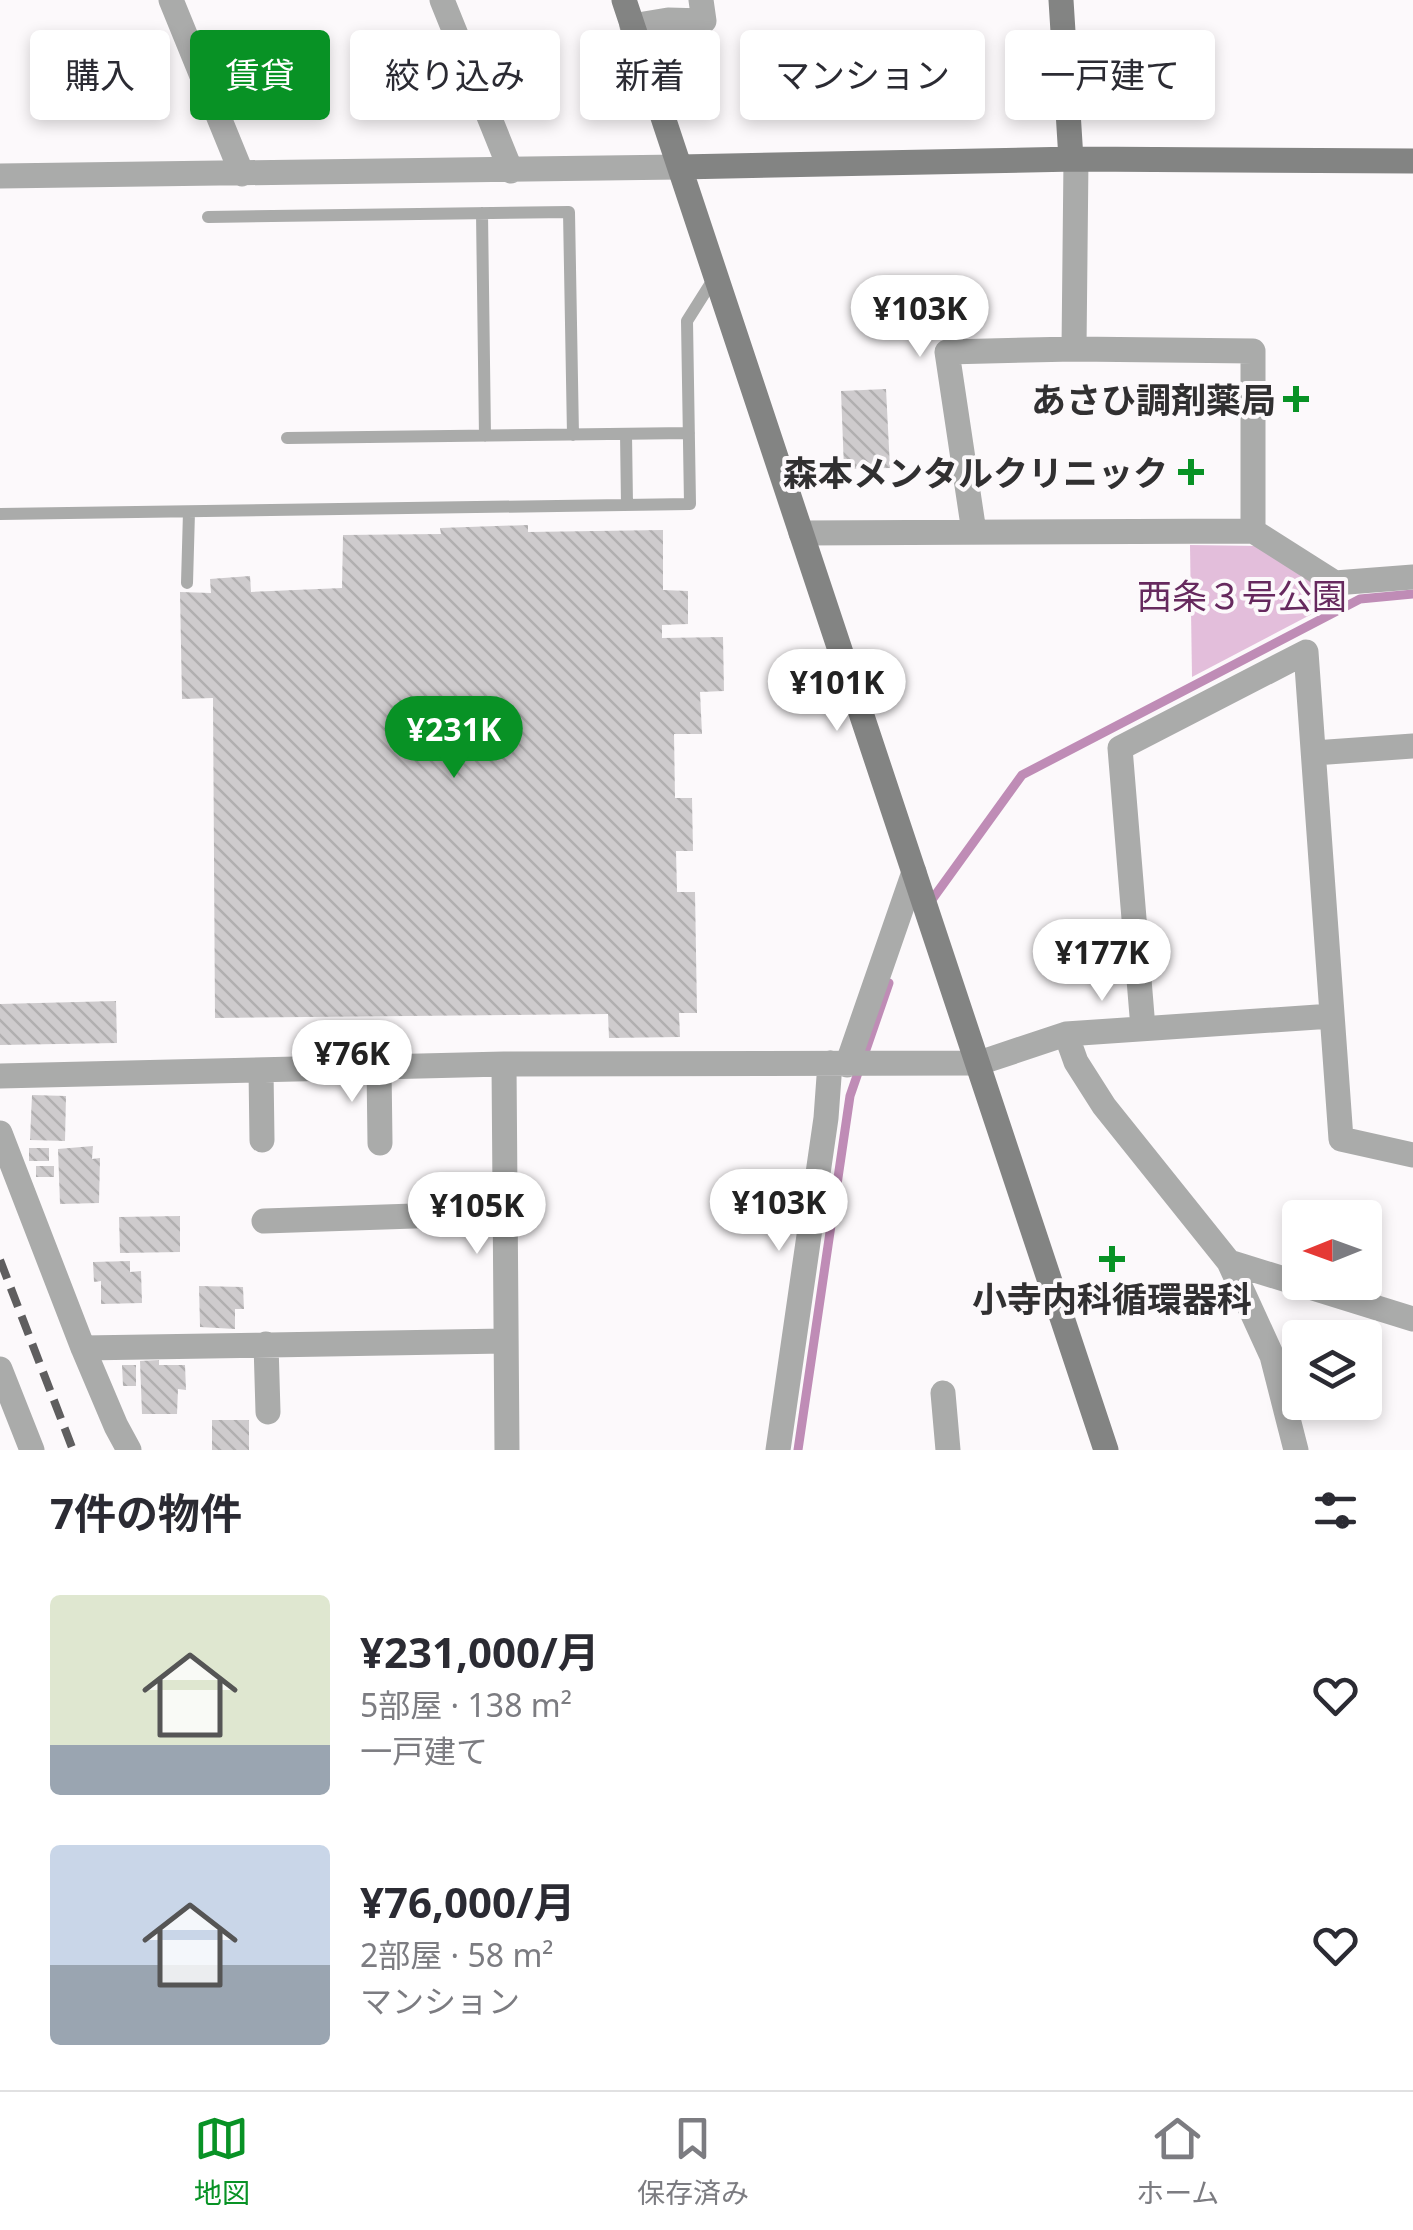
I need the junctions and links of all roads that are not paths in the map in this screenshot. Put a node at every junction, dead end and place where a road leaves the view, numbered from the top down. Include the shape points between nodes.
1 (171, 0) edge
2 (442, 0) edge
3 (624, 0) edge
4 (702, 0) edge
5 (1061, 0) edge
6 (632, 26) junction
7 (1073, 159) junction
8 (1413, 161) edge
9 (680, 167) junction
10 (511, 171) junction
11 (242, 174) junction
12 (0, 176) edge
13 (482, 213) junction
14 (208, 216) dead end
15 (716, 275) junction
16 (1074, 350) junction
17 (689, 433) junction
18 (573, 434) junction
19 (626, 434) junction
20 (485, 436) junction
21 (287, 438) dead end
22 (627, 505) junction
23 (189, 512) junction
24 (0, 514) edge
25 (1252, 531) junction
26 (974, 532) junction
27 (801, 534) junction
28 (1413, 577) edge
29 (188, 584) dead end
30 (1413, 746) edge
31 (1314, 753) junction
32 (914, 872) junction
33 (1332, 1016) junction
34 (1142, 1028) junction
35 (1066, 1034) junction
36 (979, 1063) junction
37 (504, 1064) junction
38 (849, 1064) junction
39 (379, 1067) junction
40 (262, 1070) junction
41 (0, 1076) edge
42 (0, 1133) edge
43 (262, 1140) dead end
44 (380, 1142) dead end
45 (1413, 1154) edge
46 (504, 1213) junction
47 (264, 1222) dead end
48 (1228, 1262) junction
49 (1413, 1319) edge
50 (506, 1342) junction
51 (266, 1344) junction
52 (82, 1348) junction
53 (0, 1368) edge
54 (942, 1393) dead end
55 (268, 1412) dead end
56 (32, 1450) edge
57 (129, 1450) edge
58 (506, 1450) edge
59 (778, 1450) edge
60 (948, 1450) edge
61 (1106, 1450) edge
62 (1296, 1450) edge

1 - 11 street
2 - 10 street
3 - 6 street
4 - 6 street via 704,21
5 - 7 street
6 - 9 street
7 - 8 street
7 - 9 street
7 - 16 street
9 - 10 street
9 - 15 street
10 - 11 street
11 - 12 street
13 - 14 lane
13 - 18 lane via 569,212
13 - 20 lane
15 - 17 lane via 687,321
15 - 27 street
16 - 25 street via 1253,351
16 - 26 street via 946,352
17 - 19 lane
17 - 22 lane via 690,504
18 - 19 lane
18 - 20 lane
19 - 22 lane
20 - 21 lane
22 - 23 lane
23 - 24 lane
23 - 29 lane
25 - 26 street
25 - 28 street via 1336,583
26 - 27 street
27 - 32 street
30 - 31 street
31 - 33 street
31 - 34 street via 1306,652 1120,748
32 - 36 street
32 - 38 street
33 - 34 street
33 - 45 street via 1341,1139
34 - 35 street
35 - 36 street
35 - 48 street via 1104,1106
36 - 38 street
36 - 61 street
37 - 38 street
37 - 39 street
37 - 46 street
38 - 59 street via 826,1118
39 - 40 street
39 - 44 street
40 - 41 street
40 - 43 street
42 - 52 street
46 - 47 street
46 - 50 street
48 - 49 street
48 - 62 street via 1272,1356
50 - 51 street
50 - 58 street
51 - 52 street
51 - 55 street
52 - 57 street
53 - 56 street
54 - 60 street

